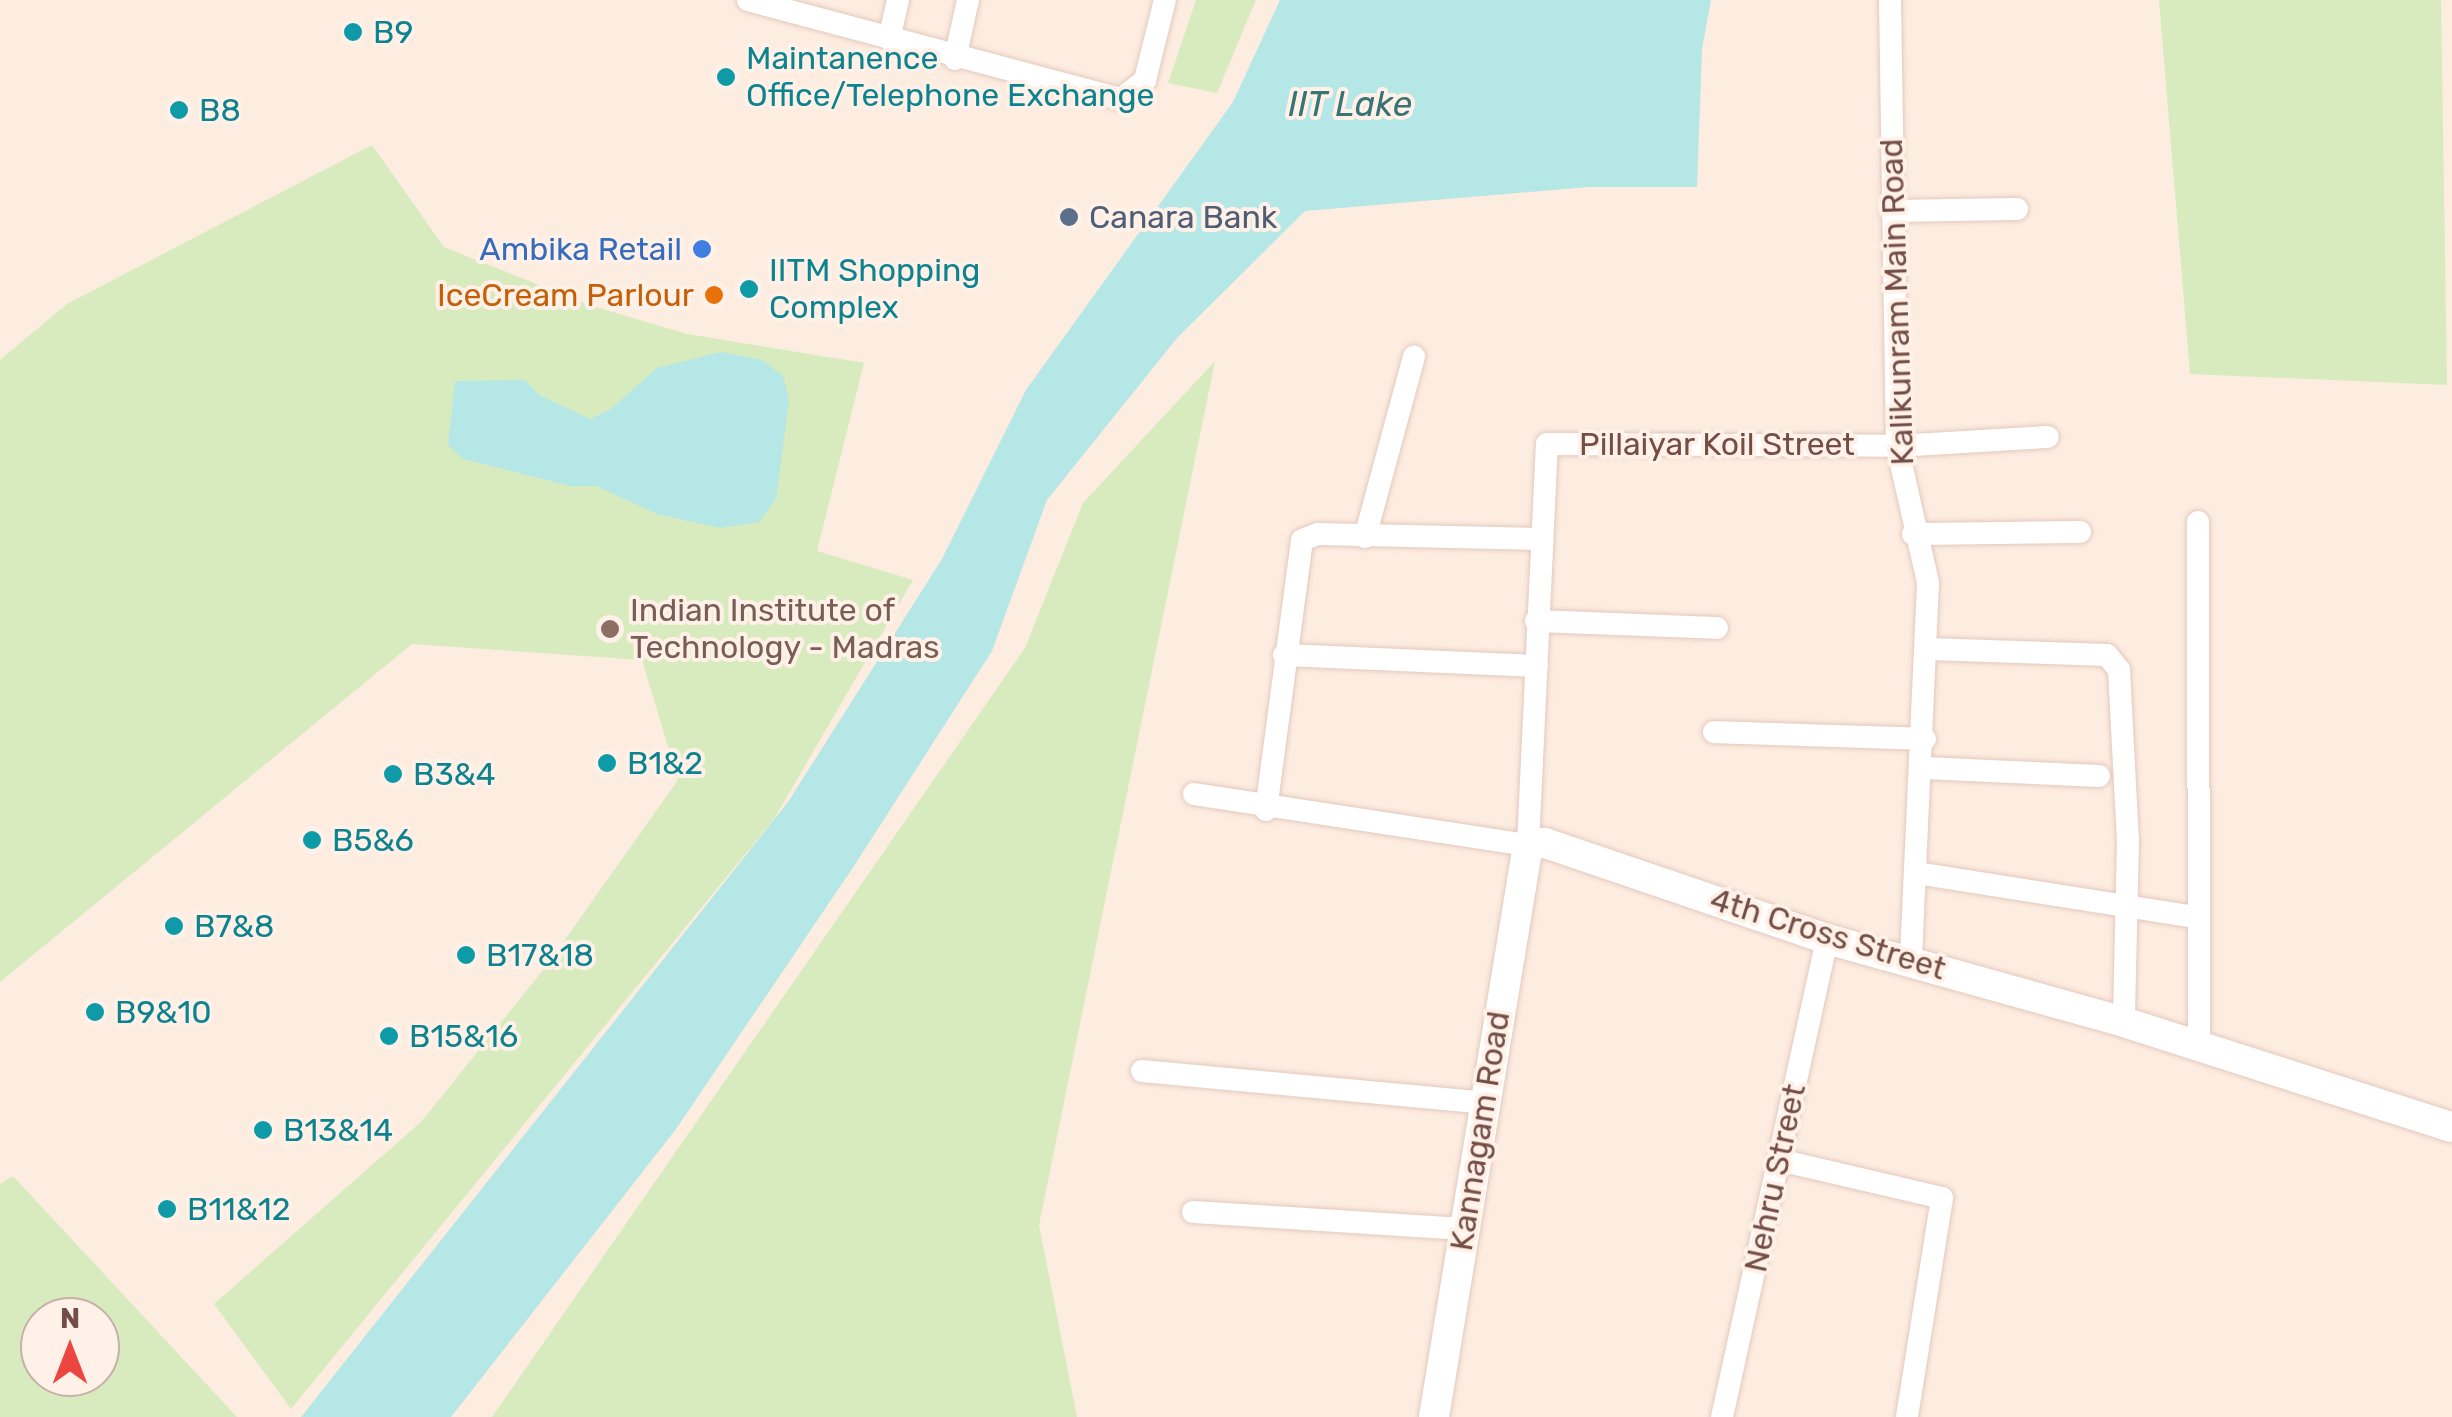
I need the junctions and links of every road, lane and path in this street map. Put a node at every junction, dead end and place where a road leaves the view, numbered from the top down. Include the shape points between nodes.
1 (748, 0) edge
2 (898, 0) edge
3 (968, 0) edge
4 (1166, 0) edge
5 (1890, 0) edge
6 (889, 40) junction
7 (955, 59) junction
8 (2017, 209) dead end
9 (1891, 211) junction
10 (1414, 356) dead end
11 (2048, 437) dead end
12 (1897, 446) junction
13 (2198, 522) dead end
14 (2080, 532) dead end
15 (1913, 534) junction
16 (1365, 537) junction
17 (1541, 539) junction
18 (1536, 621) junction
19 (1717, 628) dead end
20 (1929, 648) junction
21 (1284, 654) junction
22 (1537, 666) junction
23 (1714, 732) dead end
24 (1926, 739) junction
25 (1924, 768) junction
26 (2099, 776) dead end
27 (1194, 794) dead end
28 (1266, 810) junction
29 (1528, 846) junction
30 (1916, 873) junction
31 (2128, 907) junction
32 (2195, 917) junction
33 (1827, 939) junction
34 (1911, 959) junction
35 (2124, 1022) junction
36 (2199, 1048) junction
37 (1142, 1072) dead end
38 (1485, 1103) junction
39 (2452, 1127) edge
40 (1779, 1160) junction
41 (1192, 1212) dead end
42 (1464, 1229) junction
43 (1434, 1417) edge
44 (1722, 1417) edge
45 (1907, 1417) edge

1 - 6 street
2 - 6 street
3 - 7 street
4 - 7 street via 1145,80 1121,99
5 - 9 street, Kalikunram Main Road
6 - 7 street
8 - 9 street
9 - 12 street, Kalikunram Main Road
10 - 16 street
11 - 12 street, Pillaiyar Koil Street
12 - 15 street, Kalikunram Main Road
12 - 17 street, Pillaiyar Koil Street via 1547,444
13 - 32 street
14 - 15 street
15 - 20 street, Kalikunram Main Road via 1928,583
16 - 17 street
16 - 21 street via 1302,540
17 - 18 street, Pillaiyar Koil Street
18 - 19 street
18 - 22 street, Pillaiyar Koil Street
20 - 24 street, Kalikunram Main Road
20 - 31 street via 2107,654 2119,670
21 - 22 street
21 - 28 street
22 - 29 street, Pillaiyar Koil Street
23 - 24 street
24 - 25 street, Kalikunram Main Road
25 - 26 street
25 - 30 street, Kalikunram Main Road
27 - 28 street, 4th Cross Street
28 - 29 street, 4th Cross Street
29 - 33 street, 4th Cross Street via 1545,843
29 - 38 street, Kannagam Road
30 - 31 street
30 - 34 street, Kalikunram Main Road
31 - 32 street
31 - 35 street
32 - 36 street
33 - 34 street, 4th Cross Street
33 - 40 street, Nehru Street
34 - 35 street, 4th Cross Street
35 - 36 street, 4th Cross Street
36 - 39 street, 4th Cross Street
37 - 38 street
38 - 42 street, Kannagam Road
40 - 44 street, Nehru Street
40 - 45 street via 1942,1198
41 - 42 street
42 - 43 street, Kannagam Road

